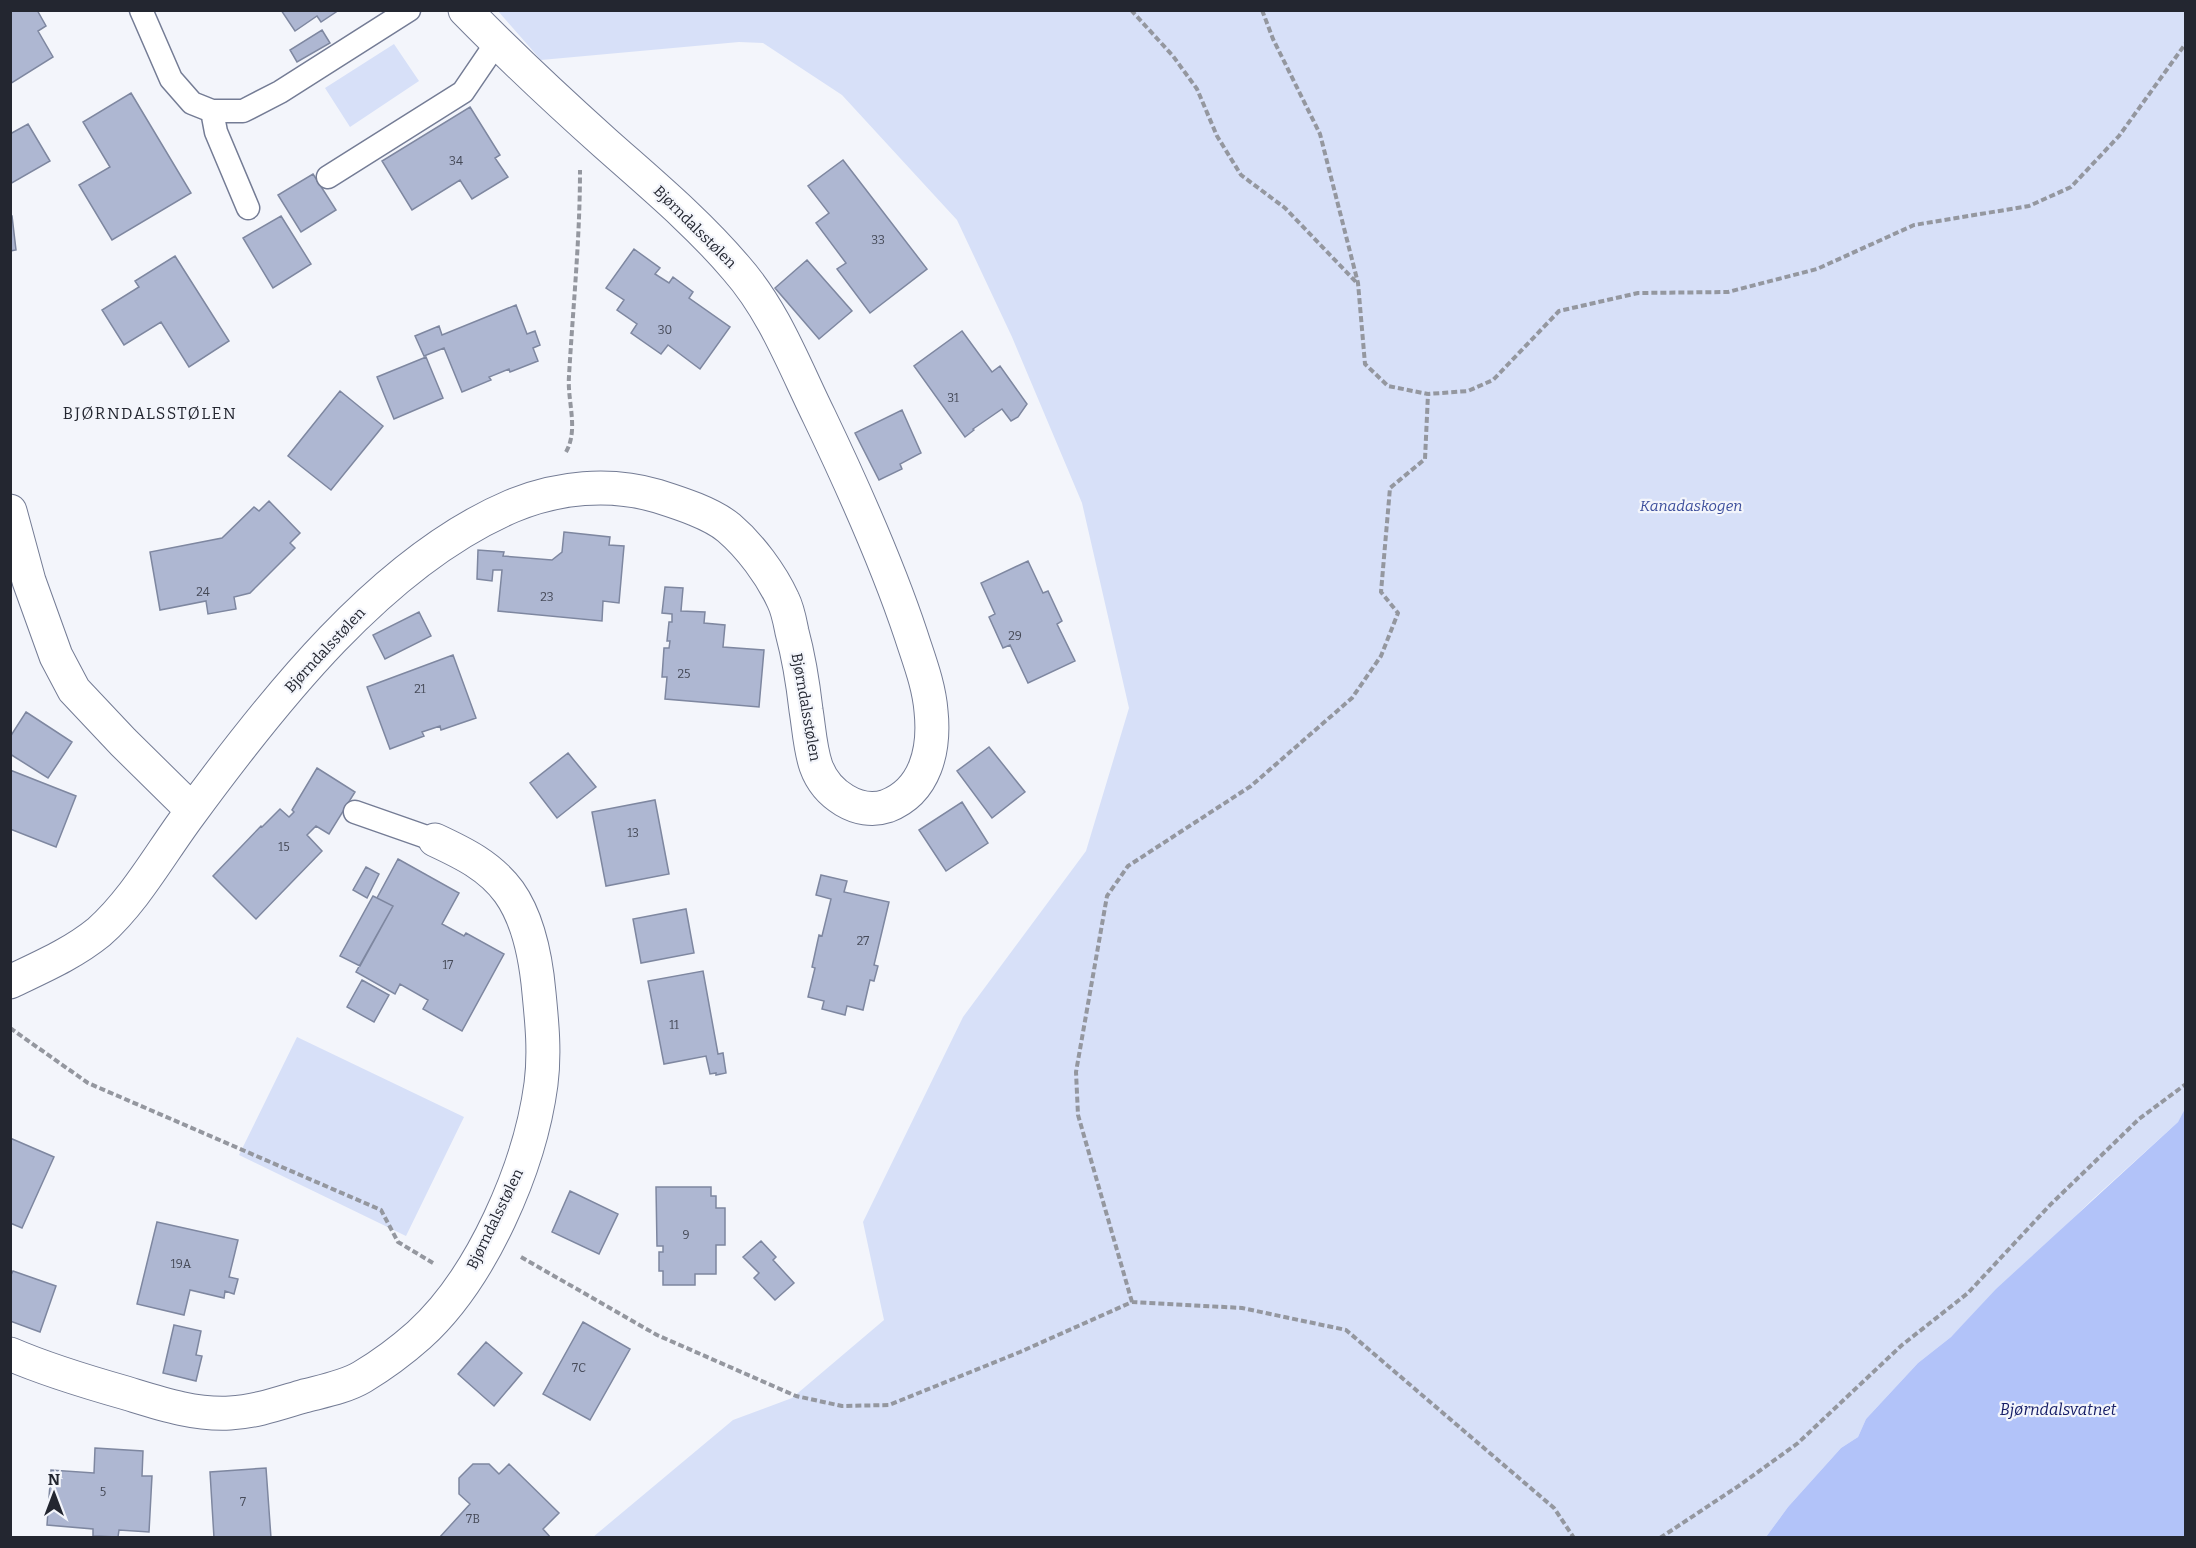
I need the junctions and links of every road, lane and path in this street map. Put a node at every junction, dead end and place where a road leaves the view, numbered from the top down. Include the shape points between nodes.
1 (141, 10) edge
2 (409, 10) edge
3 (465, 10) edge
4 (1131, 10) edge
5 (1262, 10) edge
6 (497, 42) junction
7 (2186, 43) edge
8 (212, 111) junction
9 (591, 130) junction
10 (328, 177) dead end
11 (248, 208) dead end
12 (1358, 284) junction
13 (1428, 394) junction
14 (565, 455) dead end
15 (10, 511) edge
16 (192, 810) junction
17 (355, 812) dead end
18 (435, 840) joint
19 (10, 982) edge
20 (10, 1028) edge
21 (2186, 1084) edge
22 (489, 1238) junction
23 (464, 1281) junction
24 (1132, 1302) junction
25 (10, 1354) edge
26 (1574, 1538) edge
27 (1660, 1538) edge

1 - 8 lane via 171,78 192,103
2 - 8 lane via 280,92 243,111
3 - 6 street, Bjørndalsstølen
4 - 12 path via 1197,89 1217,136 1241,175 1285,208
5 - 12 path via 1320,134
6 - 9 street, Bjørndalsstølen
6 - 10 lane via 463,92
7 - 13 path via 2119,136 2071,187 2029,206 1914,225 1817,269 1728,292 1638,293 1558,311 1493,380 1468,391
8 - 11 lane via 216,132
9 - 14 path via 580,142 568,379 572,438
9 - 16 street, Bjørndalsstølen via 676,206 764,302 844,468 895,587 927,685 932,714 930,748 921,780 902,799 880,809 853,805 833,794 817,769 799,659 784,602 759,561 726,525 680,503 643,492 589,488 552,492 507,508 424,556 380,593 285,691
12 - 13 path via 1365,364 1388,386
13 - 24 path via 1425,459 1390,488 1381,592 1398,614 1381,656 1352,698 1251,786 1128,866 1107,896 1076,1072 1078,1115
15 - 16 street via 56,656 74,690
16 - 19 street, Bjørndalsstølen via 128,900 101,930 67,955
17 - 18 lane
18 - 22 street, Bjørndalsstølen via 470,857 497,877 510,894 529,935 537,967 544,1049 534,1122 520,1170
20 - 23 path via 88,1083 381,1210 398,1242
21 - 27 path via 2139,1119 2050,1205 1968,1293 1902,1345 1798,1443
22 - 23 street, Bjørndalsstølen
22 - 24 path via 657,1335 796,1396 842,1406 889,1405
23 - 25 street, Bjørndalsstølen via 420,1334 359,1379 256,1409 229,1413 173,1407
24 - 26 path via 1242,1308 1346,1330 1554,1508

